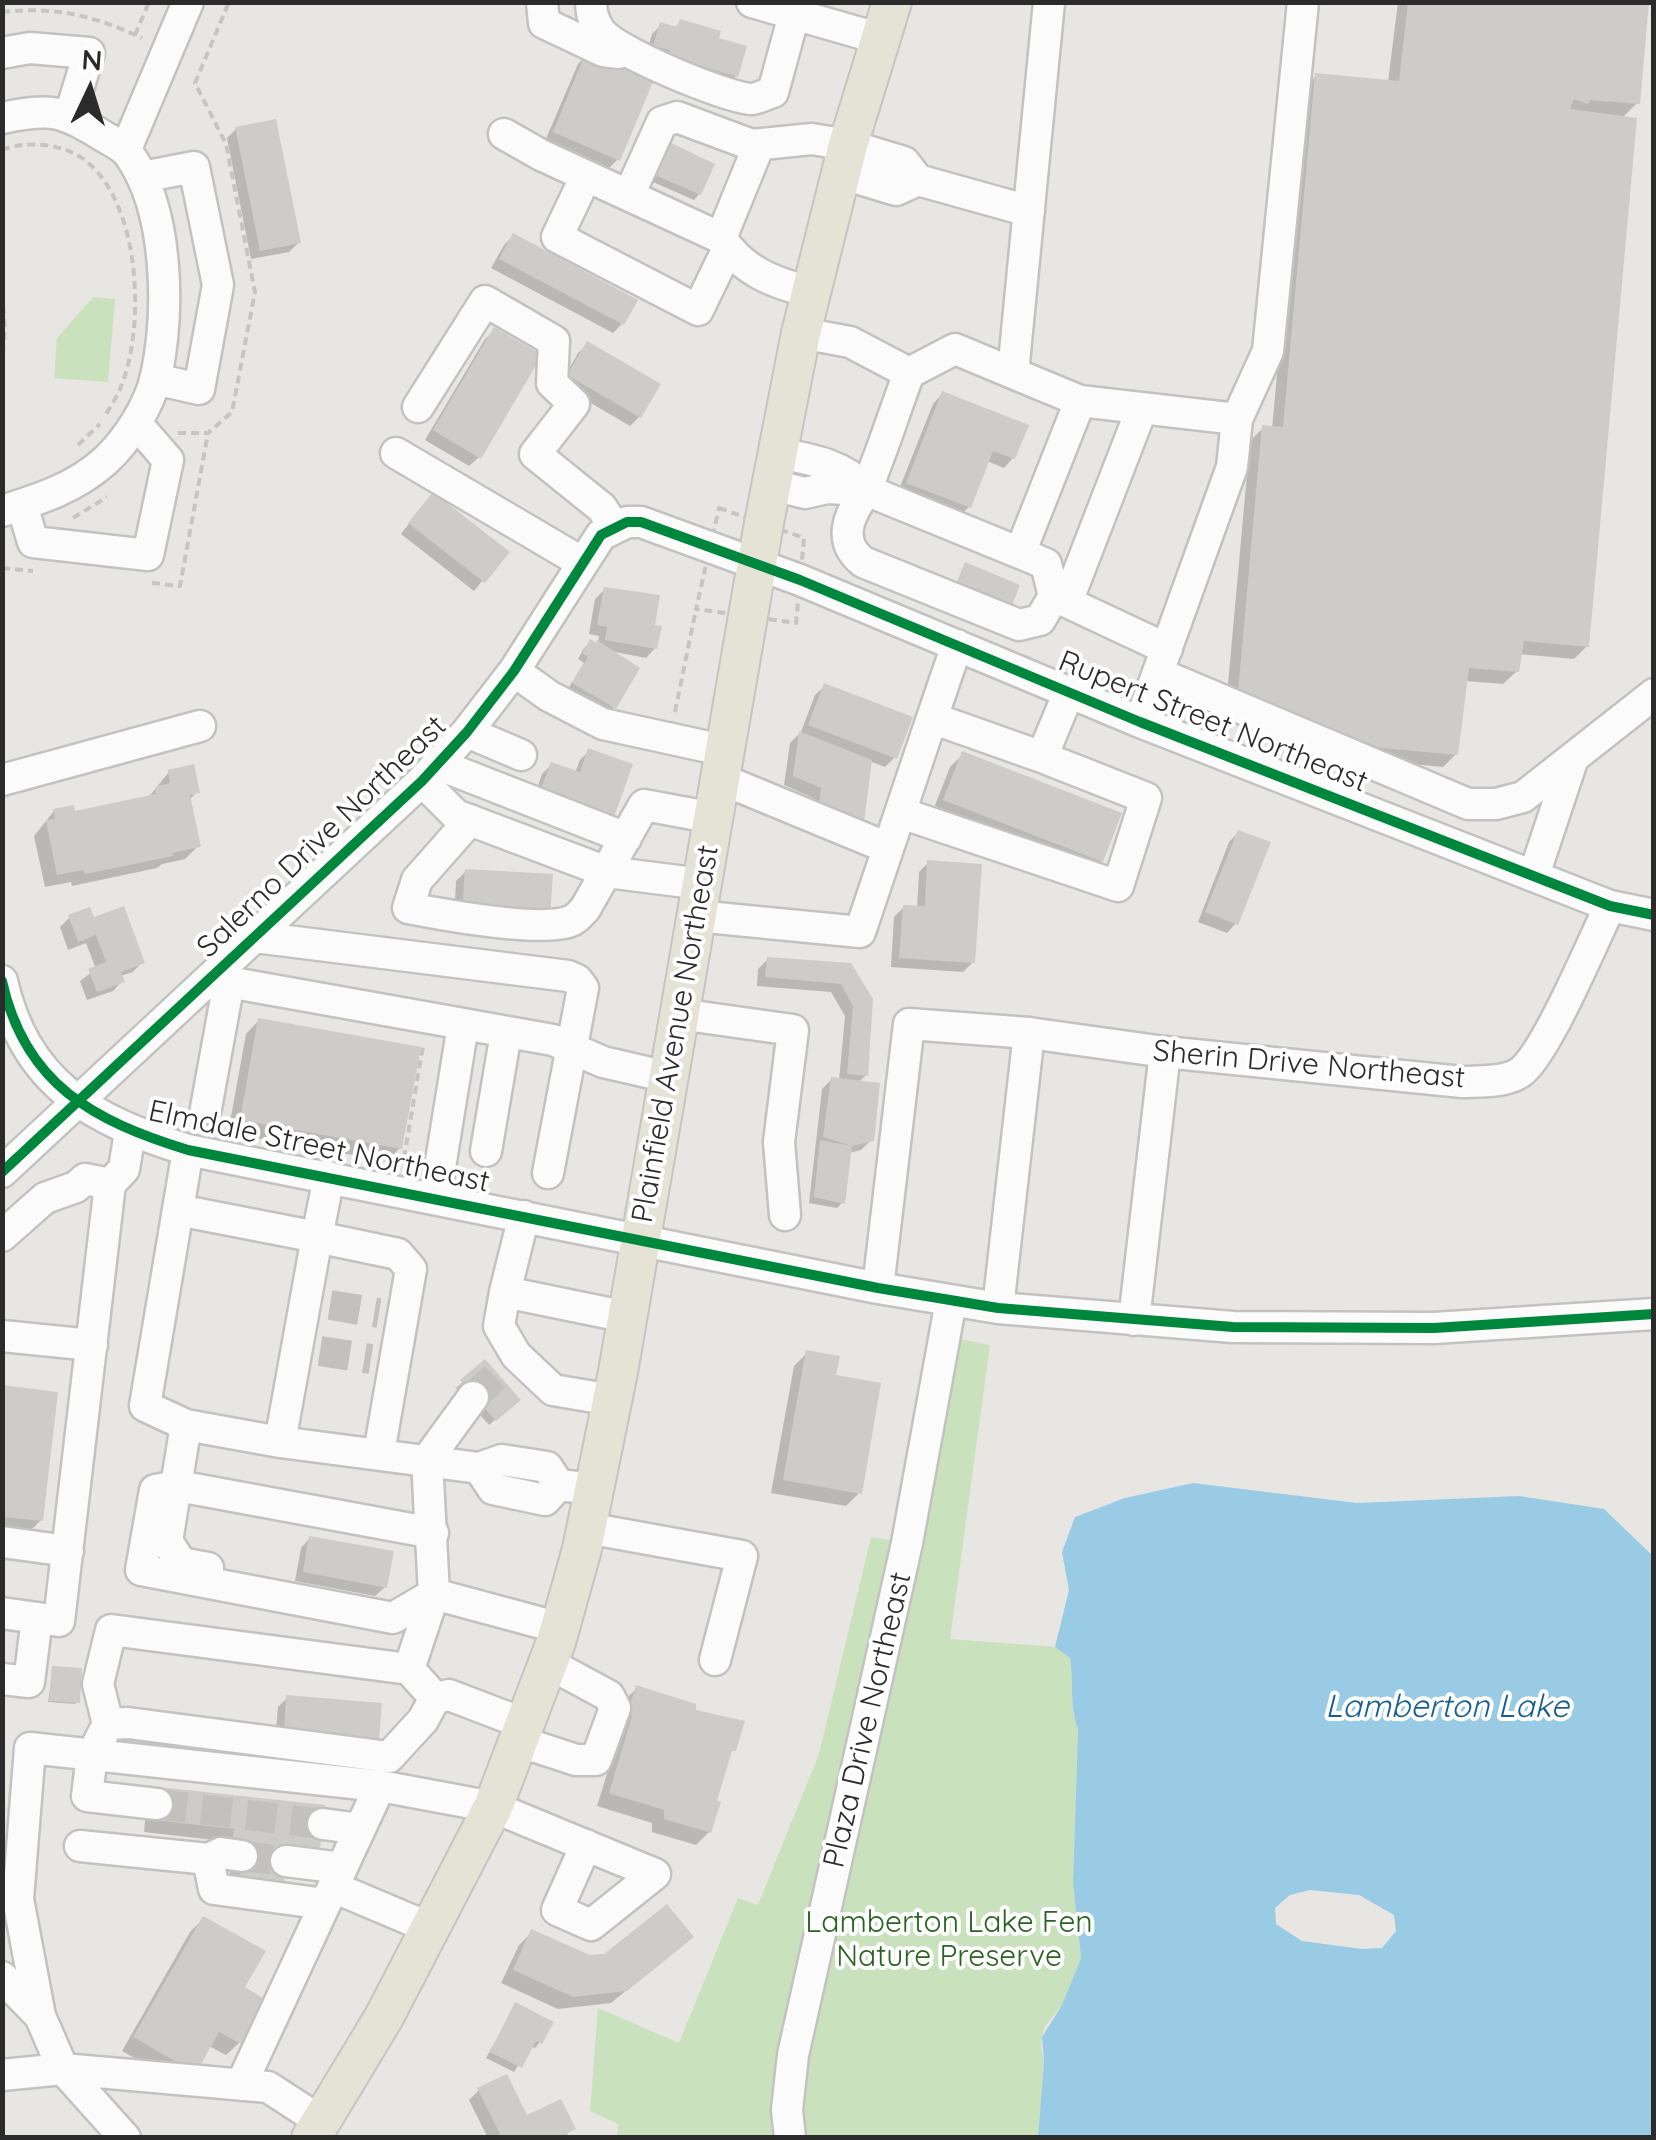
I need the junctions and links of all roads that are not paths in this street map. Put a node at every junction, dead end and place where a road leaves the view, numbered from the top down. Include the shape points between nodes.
1 (188, 2) edge
2 (542, 2) edge
3 (591, 2) edge
4 (752, 2) edge
5 (892, 2) edge
6 (1049, 2) edge
7 (1302, 2) edge
8 (794, 15) junction
9 (881, 39) junction
10 (2, 53) edge
11 (640, 56) junction
12 (70, 116) junction
13 (2, 118) edge
14 (504, 134) dead end
15 (759, 145) junction
16 (126, 150) junction
17 (844, 159) junction
18 (586, 176) junction
19 (142, 177) junction
20 (628, 194) junction
21 (1029, 211) junction
22 (725, 243) junction
23 (811, 292) junction
24 (801, 334) junction
25 (908, 373) junction
26 (1013, 373) junction
27 (156, 379) junction
28 (1080, 401) junction
29 (418, 407) dead end
30 (1142, 408) junction
31 (1237, 419) junction
32 (136, 423) junction
33 (396, 453) dead end
34 (775, 469) junction
35 (866, 490) junction
36 (12, 508) edge
37 (614, 527) junction
38 (1020, 553) junction
39 (583, 563) junction
40 (758, 564) junction
41 (1060, 599) junction
42 (957, 646) junction
43 (1163, 661) junction
44 (514, 671) junction
45 (1069, 692) junction
46 (1654, 694) edge
47 (932, 718) junction
48 (1140, 722) junction
49 (200, 726) dead end
50 (466, 732) junction
51 (521, 754) dead end
52 (1042, 756) junction
53 (1572, 761) junction
54 (724, 765) junction
55 (430, 772) junction
56 (2, 780) edge
57 (901, 813) junction
58 (714, 818) junction
59 (470, 820) junction
60 (626, 838) junction
61 (888, 848) junction
62 (606, 872) junction
63 (1534, 875) junction
64 (699, 900) junction
65 (1610, 906) junction
66 (1654, 915) edge
67 (255, 937) junction
68 (220, 980) junction
69 (2, 981) edge
70 (679, 1014) junction
71 (464, 1025) junction
72 (506, 1033) junction
73 (1029, 1033) junction
74 (573, 1048) junction
75 (1164, 1052) junction
76 (668, 1077) junction
77 (78, 1104) junction
78 (206, 1108) dead end
79 (130, 1132) junction
80 (188, 1150) junction
81 (486, 1151) dead end
82 (2, 1172) edge
83 (548, 1173) dead end
84 (328, 1177) junction
85 (110, 1184) junction
86 (436, 1198) junction
87 (178, 1210) junction
88 (785, 1215) dead end
89 (524, 1216) junction
90 (2, 1236) edge
91 (317, 1237) junction
92 (640, 1240) junction
93 (878, 1288) junction
94 (505, 1292) junction
95 (950, 1301) junction
96 (998, 1308) junction
97 (1654, 1314) edge
98 (627, 1317) junction
99 (1134, 1320) junction
100 (2, 1336) edge
101 (92, 1345) junction
102 (473, 1397) tunnel mouth
103 (612, 1400) junction
104 (186, 1425) junction
105 (280, 1442) junction
106 (379, 1453) junction
107 (427, 1460) junction
108 (178, 1486) junction
109 (577, 1487) junction
110 (586, 1528) junction
111 (432, 1532) junction
112 (2, 1542) edge
113 (68, 1551) junction
114 (434, 1594) junction
115 (2, 1613) edge
116 (37, 1618) junction
117 (554, 1646) junction
118 (715, 1660) dead end
119 (410, 1669) junction
120 (2, 1679) edge
121 (435, 1698) junction
122 (108, 1724) junction
123 (522, 1732) junction
124 (92, 1754) junction
125 (380, 1786) junction
126 (157, 1804) tunnel mouth
127 (493, 1808) junction
128 (323, 1824) tunnel mouth
129 (360, 1829) junction
130 (586, 1845) dead end
131 (80, 1846) dead end
132 (242, 1856) tunnel mouth
133 (208, 1859) junction
134 (286, 1861) tunnel mouth
135 (333, 1886) junction
136 (10, 1890) edge
137 (430, 1928) junction
138 (2, 1978) edge
139 (40, 2016) junction
140 (63, 2070) junction
141 (2, 2076) edge
142 (241, 2085) junction
143 (317, 2130) edge
144 (125, 2138) edge
145 (790, 2138) edge

1 - 16 street
2 - 11 street via 544,23 563,34 603,51
3 - 11 street via 602,35
4 - 8 street
5 - 9 main road, Plainfield Avenue Northeast
6 - 21 street
7 - 31 street via 1268,351
8 - 9 street
8 - 11 street via 772,92 753,100
9 - 17 main road, Plainfield Avenue Northeast
10 - 12 street via 30,48 89,54
12 - 13 street via 34,112
12 - 16 street
14 - 18 street
15 - 17 street via 812,139
15 - 20 street via 669,118
15 - 22 street
16 - 19 street
17 - 21 street via 904,162 918,180
17 - 23 main road, Plainfield Avenue Northeast
18 - 20 street
18 - 22 street via 557,237 698,310
19 - 27 street via 164,277
19 - 27 street via 194,167 218,285 199,389
20 - 22 street
21 - 26 street
22 - 23 street via 735,258 778,284
23 - 24 main road, Plainfield Avenue Northeast
24 - 25 street via 850,342
24 - 34 main road, Plainfield Avenue Northeast
25 - 26 street via 955,349
25 - 35 street
26 - 28 street
27 - 32 street
28 - 30 street
28 - 38 street
29 - 37 street via 486,301 554,341 552,382 574,404 536,454 602,508
30 - 31 street
30 - 41 street
31 - 43 street via 1232,467
32 - 36 street via 107,460 70,487
32 - 36 street via 168,460 148,555 33,542
33 - 39 street
34 - 35 street via 814,460 850,474
34 - 40 main road, Plainfield Avenue Northeast
35 - 38 street
35 - 41 street via 847,531 852,553 863,562 1019,625 1040,620
37 - 39 street, Salerno Drive Northeast
37 - 40 street via 654,526
38 - 41 street via 1046,564
39 - 44 street, Salerno Drive Northeast
40 - 42 street, Rupert Street Northeast
40 - 54 main road, Plainfield Avenue Northeast
41 - 43 street
42 - 45 street, Rupert Street Northeast
42 - 47 street
43 - 48 street
43 - 53 street via 1468,804 1523,796
44 - 50 street, Salerno Drive Northeast
44 - 54 street via 603,724
45 - 48 street, Rupert Street Northeast
45 - 52 street
46 - 53 street
47 - 52 street
47 - 57 street
48 - 63 street, Rupert Street Northeast
49 - 56 street
50 - 51 street
50 - 55 street, Salerno Drive Northeast
52 - 57 street via 1146,798 1118,886
53 - 63 street
54 - 58 main road, Plainfield Avenue Northeast
54 - 61 street
55 - 59 street via 456,815
55 - 60 street
55 - 67 street, Salerno Drive Northeast
57 - 61 street
58 - 60 street via 644,805
58 - 64 main road, Plainfield Avenue Northeast
59 - 62 street
59 - 62 street via 417,880 408,908 547,924 572,920
60 - 62 street
61 - 64 street via 860,932
62 - 64 street
63 - 65 street, Rupert Street Northeast
64 - 70 main road, Plainfield Avenue Northeast
65 - 66 street, Rupert Street Northeast
65 - 75 street, Sherin Drive Northeast via 1544,1041 1522,1070 1504,1079 1462,1082
67 - 68 street, Salerno Drive Northeast
67 - 74 street via 568,976 583,988
68 - 71 street
68 - 77 street, Salerno Drive Northeast
68 - 78 street
69 - 77 street, Elmdale Street Northeast via 33,1057
70 - 76 main road, Plainfield Avenue Northeast
70 - 88 street via 792,1030 779,1142
71 - 72 street
71 - 86 street
72 - 74 street
72 - 81 street
73 - 75 street, Sherin Drive Northeast
73 - 93 street, Sherin Drive Northeast via 909,1024
73 - 96 street
74 - 76 street
74 - 83 street
75 - 99 street
76 - 92 main road, Plainfield Avenue Northeast
77 - 79 street, Elmdale Street Northeast
77 - 82 street, Salerno Drive Northeast
79 - 80 street, Elmdale Street Northeast
79 - 85 street via 124,1169
80 - 84 street, Elmdale Street Northeast
80 - 87 street
84 - 86 street, Elmdale Street Northeast
84 - 91 street
85 - 90 street via 85,1179 44,1198
85 - 101 street
86 - 89 street, Elmdale Street Northeast
87 - 91 street
87 - 104 street via 145,1406
89 - 92 street, Elmdale Street Northeast
89 - 94 street
91 - 105 street via 318,1304
91 - 106 street via 398,1254 411,1269 391,1314
92 - 93 street, Elmdale Street Northeast
92 - 98 main road, Plainfield Avenue Northeast
93 - 95 street, Elmdale Street Northeast
94 - 98 street
94 - 103 street via 498,1326 507,1364 553,1390
95 - 96 street, Elmdale Street Northeast
95 - 145 street, Plaza Drive Northeast via 908,1543 793,2056
96 - 99 street, Elmdale Street Northeast
97 - 99 street, Elmdale Street Northeast via 1434,1328 1233,1328
98 - 103 main road, Plainfield Avenue Northeast
100 - 101 street
101 - 113 street
102 - 107 street
103 - 109 main road, Plainfield Avenue Northeast
104 - 105 street
104 - 108 street
105 - 106 street
106 - 107 street
107 - 109 street via 480,1468 493,1489 545,1500
107 - 111 street
108 - 111 street
108 - 114 street via 156,1490 141,1570 393,1618
109 - 110 main road, Plainfield Avenue Northeast
110 - 117 main road, Plainfield Avenue Northeast
110 - 118 street via 742,1556
111 - 114 street
112 - 113 street
113 - 116 street via 59,1621
114 - 117 street
114 - 119 street
115 - 116 street
116 - 120 street via 29,1682
117 - 123 main road, Plainfield Avenue Northeast
117 - 123 street via 615,1708 596,1760 576,1760
119 - 121 street
119 - 122 street via 111,1630 98,1684
121 - 122 street via 389,1757
121 - 123 street via 449,1695
122 - 124 street
123 - 127 main road, Plainfield Avenue Northeast
124 - 125 street
124 - 126 street via 87,1796
124 - 136 street via 30,1748
125 - 127 street
125 - 129 street
127 - 130 street
127 - 137 main road, Plainfield Avenue Northeast
128 - 129 street
129 - 135 street
131 - 133 street
132 - 133 street
133 - 135 street via 214,1889
134 - 135 street
135 - 137 street
135 - 142 street
136 - 139 street
137 - 143 main road, Plainfield Avenue Northeast
138 - 139 street
139 - 140 street
140 - 141 street
140 - 142 street
140 - 144 street
142 - 143 street via 268,2087

